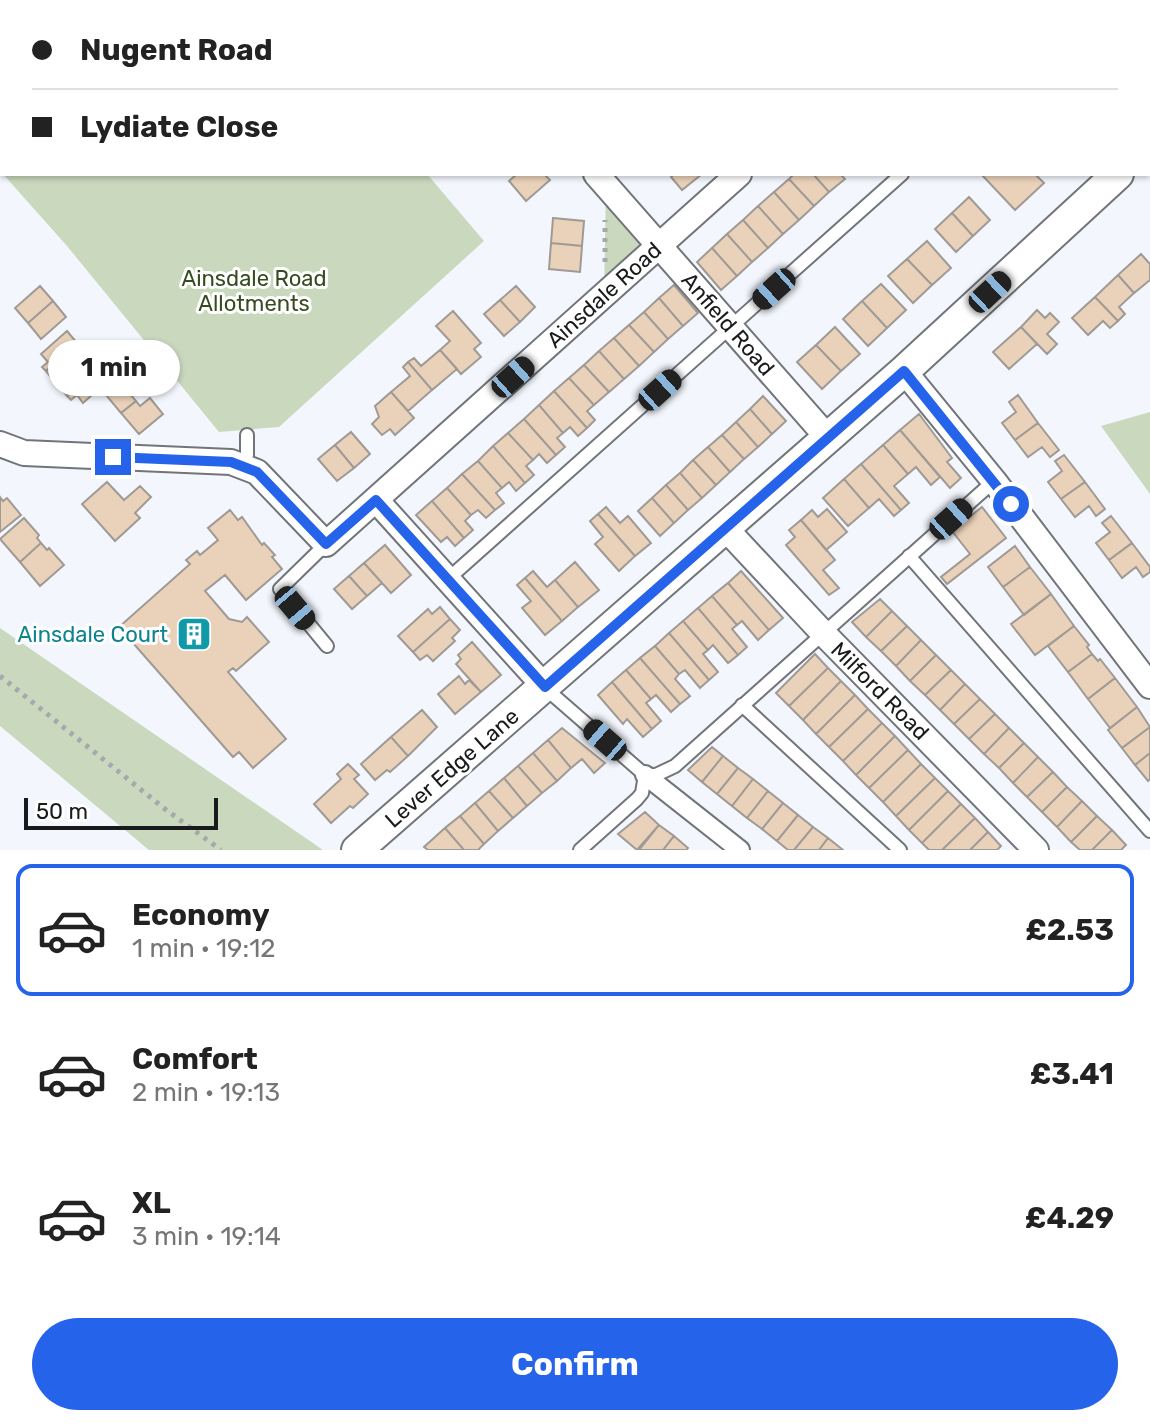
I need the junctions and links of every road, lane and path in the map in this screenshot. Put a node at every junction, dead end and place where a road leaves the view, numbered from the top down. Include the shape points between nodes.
1 (737, 176) edge
2 (900, 176) edge
3 (1116, 176) edge
4 (601, 180) edge
5 (659, 246) junction
6 (604, 295) junction
7 (731, 327) junction
8 (904, 371) junction
9 (247, 435) dead end
10 (828, 438) junction
11 (0, 444) edge
12 (244, 465) junction
13 (994, 481) junction
14 (376, 500) junction
15 (726, 529) junction
16 (326, 544) junction
17 (909, 556) junction
18 (448, 579) junction
19 (823, 633) junction
20 (327, 646) dead end
21 (0, 676) edge
22 (1150, 686) edge
23 (545, 687) junction
24 (742, 705) junction
25 (645, 775) junction
26 (1150, 831) edge
27 (366, 848) edge
28 (221, 850) edge
29 (580, 850) edge
30 (740, 850) edge
31 (900, 850) edge
32 (1036, 850) edge

1 - 5 street, Ainsdale Road
2 - 7 lane
3 - 8 street, Lever Edge Lane
4 - 5 street, Anfield Road
4 - 6 path
5 - 6 street, Ainsdale Road
5 - 7 street, Anfield Road
6 - 14 street, Ainsdale Road
7 - 10 street, Anfield Road
7 - 18 lane
8 - 10 street, Lever Edge Lane
8 - 13 street
9 - 12 lane
10 - 15 street, Lever Edge Lane
11 - 12 street via 24,453
12 - 16 street
13 - 17 lane
13 - 22 street
14 - 16 street, Ainsdale Road
14 - 18 street
15 - 19 street, Milford Road
15 - 23 street, Lever Edge Lane
16 - 20 lane via 280,589
17 - 19 lane
17 - 26 lane
18 - 23 street
19 - 24 lane
19 - 32 street, Milford Road
21 - 28 path
23 - 25 lane
23 - 27 street, Lever Edge Lane
24 - 25 lane via 666,772
24 - 31 lane
25 - 29 lane via 637,799
25 - 30 street

